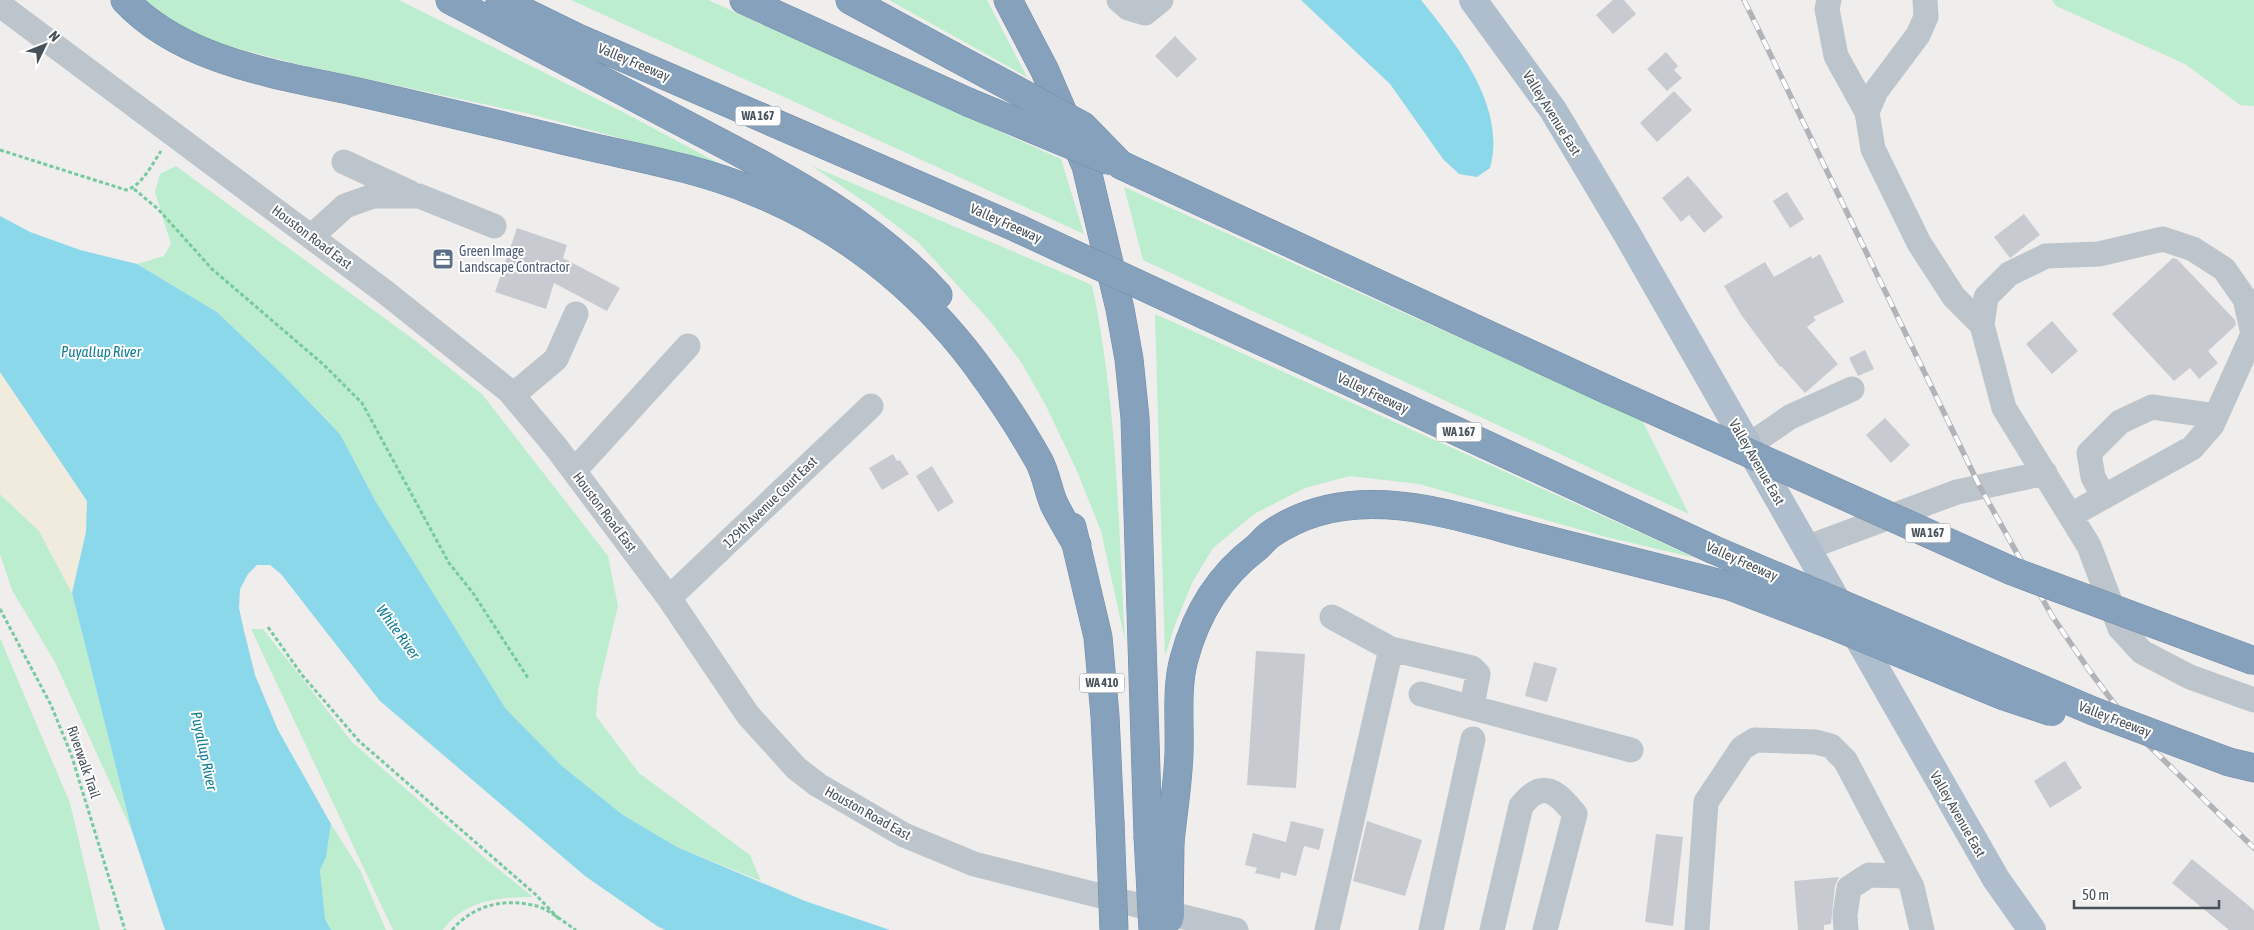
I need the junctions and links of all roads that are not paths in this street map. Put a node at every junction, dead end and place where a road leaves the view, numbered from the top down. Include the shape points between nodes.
1 (125, 0) edge
2 (450, 0) edge
3 (500, 0) edge
4 (744, 0) edge
5 (850, 0) edge
6 (1008, 0) edge
7 (1119, 0) edge
8 (1161, 0) edge
9 (1473, 0) edge
10 (1830, 0) edge
11 (1925, 0) edge
12 (0, 5) edge
13 (1867, 112) junction
14 (344, 162) dead end
15 (1121, 165) junction
16 (418, 196) junction
17 (494, 226) dead end
18 (311, 236) junction
19 (576, 314) dead end
20 (1982, 325) junction
21 (688, 346) dead end
22 (1852, 389) dead end
23 (513, 395) junction
24 (871, 406) dead end
25 (2216, 416) junction
26 (1748, 446) junction
27 (574, 471) junction
28 (2046, 473) junction
29 (2104, 497) junction
30 (2071, 515) junction
31 (1077, 545) junction
32 (1806, 548) junction
33 (669, 598) junction
34 (1332, 617) dead end
35 (1391, 649) junction
36 (2254, 661) edge
37 (1421, 694) dead end
38 (2254, 700) edge
39 (1472, 706) junction
40 (1473, 739) dead end
41 (1631, 750) dead end
42 (2242, 765) edge
43 (1159, 839) junction
44 (1906, 876) junction
45 (1114, 930) edge
46 (1153, 930) edge
47 (1169, 930) edge
48 (1236, 930) edge
49 (1327, 930) edge
50 (1431, 930) edge
51 (1492, 930) edge
52 (1545, 930) edge
53 (1697, 930) edge
54 (1846, 930) edge
55 (1922, 930) edge
56 (2032, 930) edge

1 - 31 highway via 162,31 205,54 292,78 716,178 791,207 830,228 881,266 918,300 973,361 1040,463 1054,504
2 - 31 highway via 793,182 852,218 896,252 989,350 1019,393 1054,455
3 - 42 highway, Valley Freeway / WA 167, bridge via 578,38 1017,228 1712,548 2068,700
4 - 15 highway, WA 167, bridge via 968,102
5 - 15 highway, bridge via 1083,126
6 - 43 highway via 1049,78 1086,166 1111,262 1129,359
7 - 8 street via 1128,8 1145,13
9 - 26 main road, Valley Avenue East via 1553,110
10 - 13 street via 1827,9 1836,56
11 - 13 street via 1926,17 1918,35 1876,91
12 - 18 street, Houston Road East
13 - 20 street via 1872,149 1919,243 1954,297
14 - 16 street
15 - 36 highway, WA 167, bridge via 1608,390 2012,571
16 - 17 street
16 - 18 street via 373,196 354,203
18 - 23 street, Houston Road East via 452,343
19 - 23 street via 556,359
20 - 25 street via 1986,297 2009,274 2046,256 2100,254 2163,239 2193,249 2224,269 2245,299 2253,334
20 - 28 street via 2004,408
21 - 27 street
22 - 26 street via 1790,417
23 - 27 street, Houston Road East
24 - 33 street, 129th Avenue Court East
25 - 29 street via 2192,448
25 - 29 street via 2152,407 2120,422 2088,454 2093,477
26 - 32 main road, Valley Avenue East
27 - 33 street, Houston Road East
28 - 30 street
28 - 32 street via 1957,492
29 - 30 street
30 - 38 street via 2089,546 2120,628 2142,652 2190,677
31 - 45 highway, WA 410, bridge via 1098,637 1106,716
32 - 56 main road, Valley Avenue East via 1996,880
33 - 48 street, Houston Road East via 754,722 796,768 850,804 904,835 974,864
34 - 35 street
35 - 39 street via 1472,668 1478,674
35 - 49 street
37 - 39 street
39 - 41 street
40 - 50 street
42 - 43 highway, bridge via 2088,724 2004,696 1730,586 1428,509 1364,504 1310,515 1272,534 1238,561 1209,598 1184,659 1178,756
43 - 46 highway, bridge
43 - 47 highway, bridge
44 - 53 street via 1845,760 1831,746 1816,742 1755,740 1742,748 1706,802
44 - 54 street via 1868,875 1849,888
44 - 55 street via 1912,887
51 - 52 street via 1521,806 1531,794 1543,790 1558,794 1575,814

